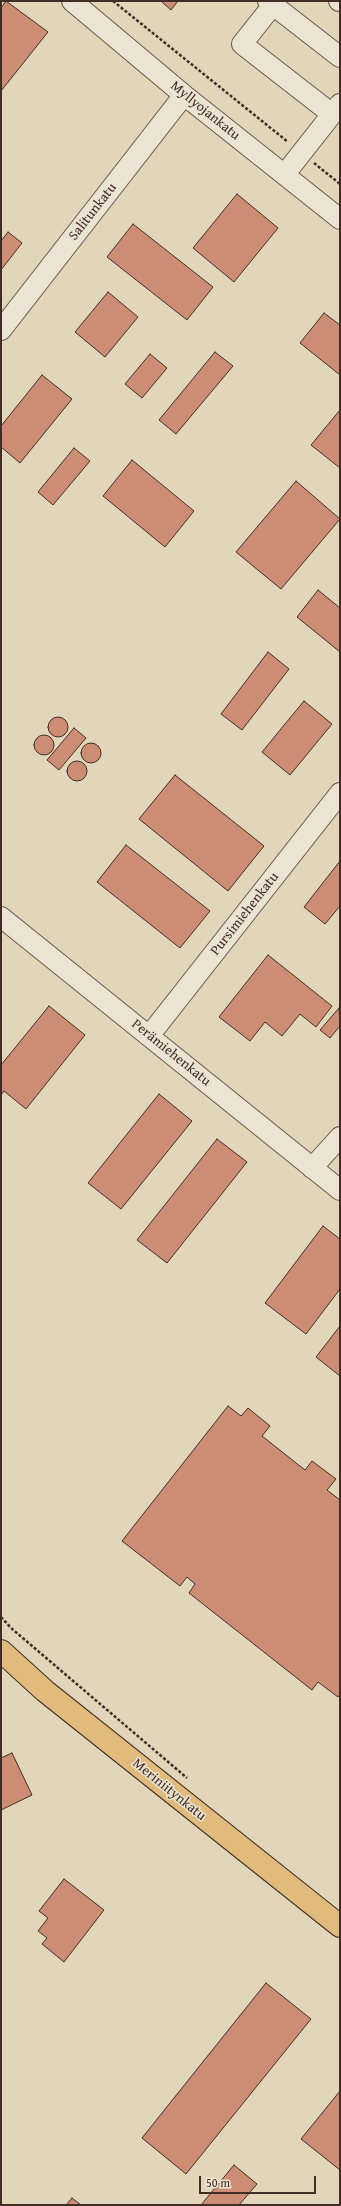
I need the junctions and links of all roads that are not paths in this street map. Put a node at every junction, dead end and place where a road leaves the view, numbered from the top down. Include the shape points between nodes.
1 (72, 1) edge
2 (270, 3) edge
3 (340, 57) edge
4 (184, 95) junction
5 (336, 109) edge
6 (285, 174) junction
7 (340, 219) edge
8 (1, 330) edge
9 (340, 793) edge
10 (1, 917) edge
11 (149, 1036) junction
12 (340, 1137) edge
13 (312, 1168) junction
14 (340, 1190) edge
15 (1, 1651) edge
16 (340, 1926) edge

1 - 4 street, Myllyojankatu
2 - 3 street
2 - 5 street via 242,44
4 - 6 street, Myllyojankatu
4 - 8 street, Salitunkatu
5 - 6 street
6 - 7 street, Myllyojankatu
9 - 11 street, Pursimiehenkatu
10 - 11 street, Perämiehenkatu
11 - 13 street, Perämiehenkatu
12 - 13 street
13 - 14 street, Perämiehenkatu
15 - 16 main road, Meriniitynkatu via 45,1691

